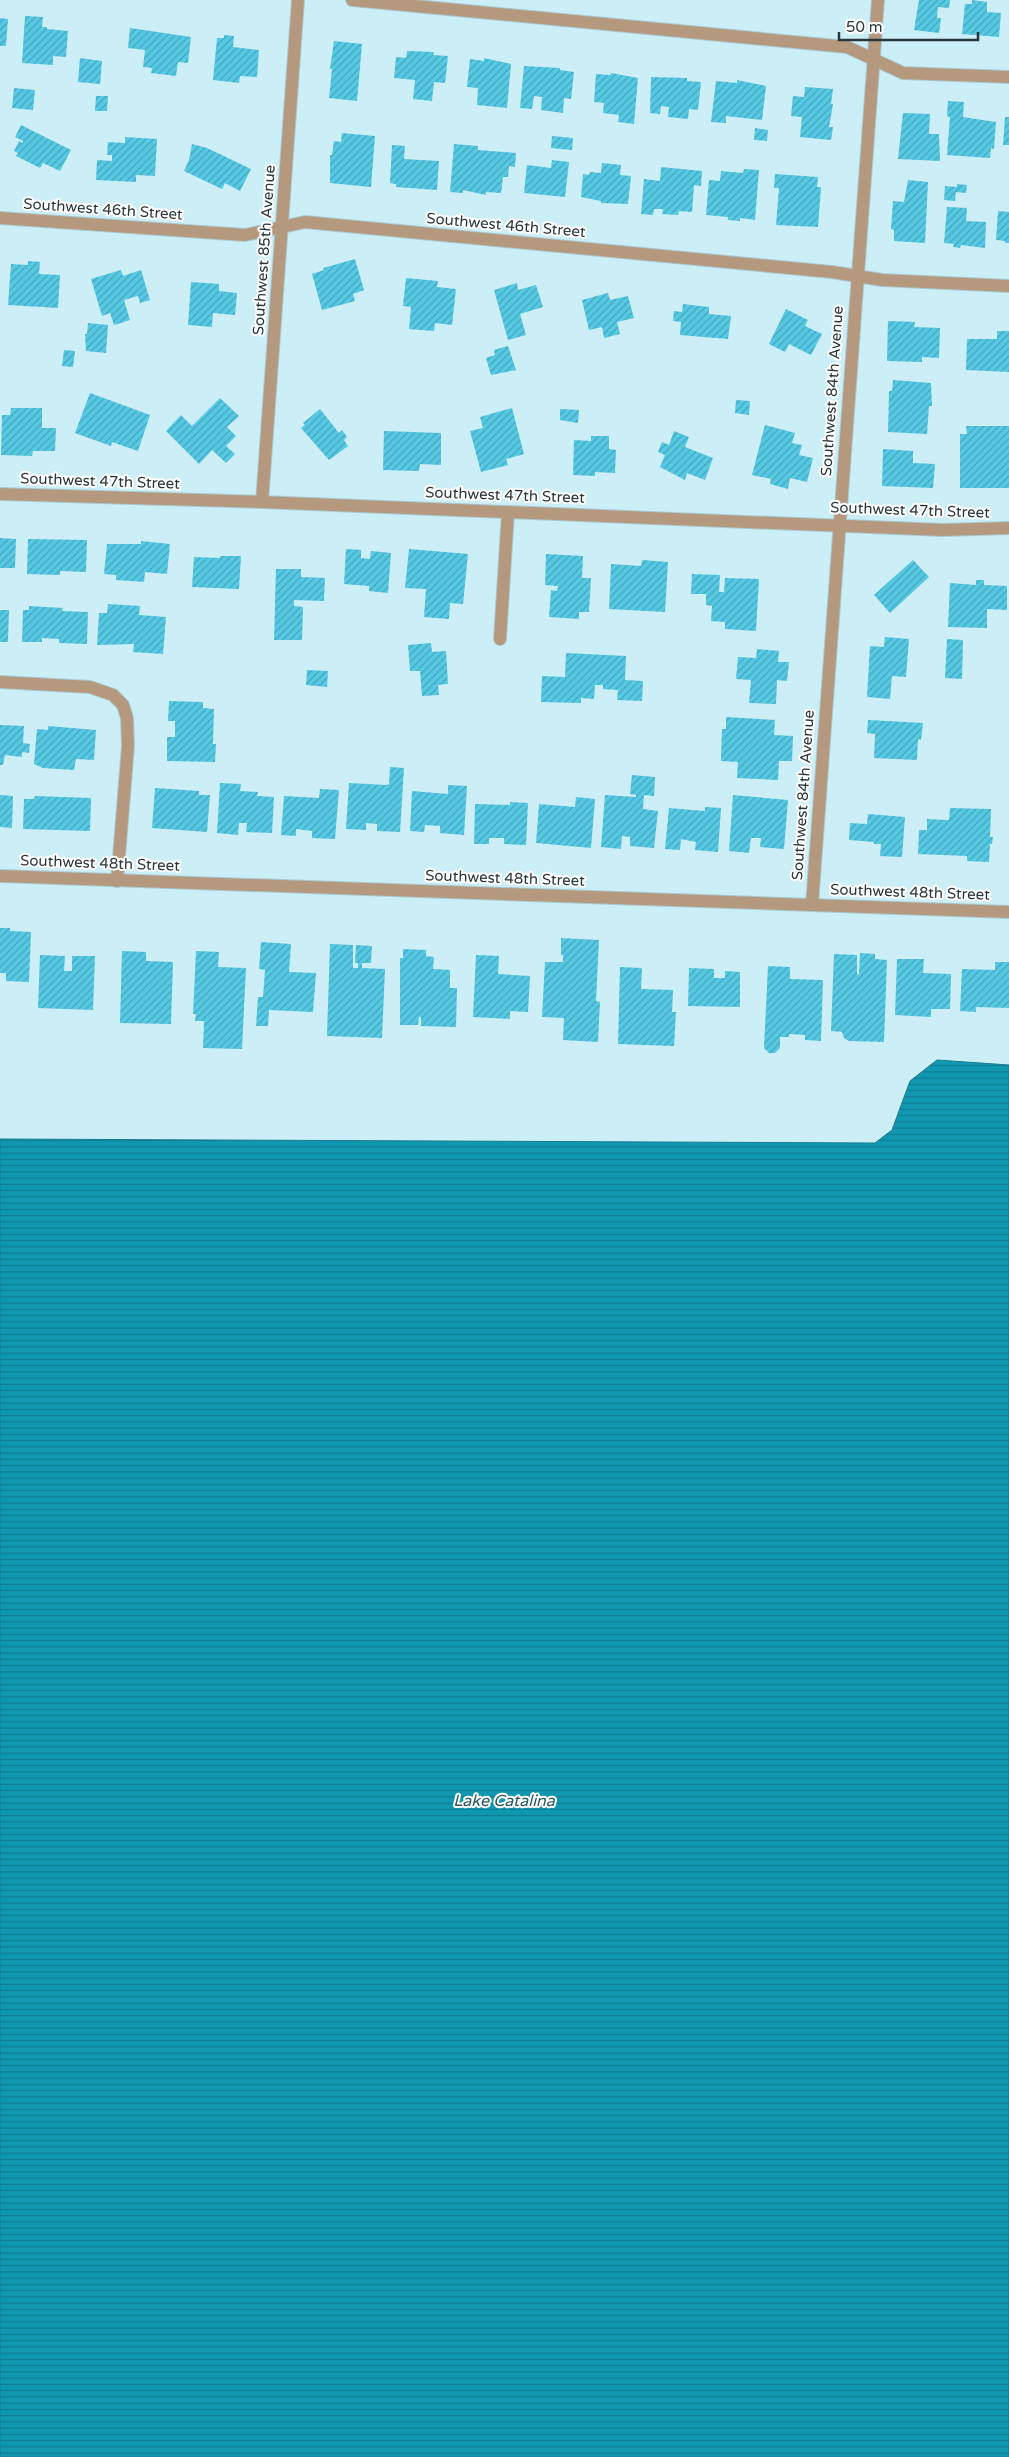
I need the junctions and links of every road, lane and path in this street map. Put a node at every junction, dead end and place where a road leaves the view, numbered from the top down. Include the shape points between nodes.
1 (298, 0) edge
2 (352, 0) edge
3 (878, 0) edge
4 (873, 60) junction
5 (1009, 77) edge
6 (0, 218) edge
7 (281, 228) junction
8 (857, 276) junction
9 (1009, 286) edge
10 (0, 494) edge
11 (262, 502) junction
12 (508, 512) junction
13 (839, 524) junction
14 (1009, 528) edge
15 (500, 639) dead end
16 (0, 682) edge
17 (0, 876) edge
18 (117, 881) junction
19 (812, 905) junction
20 (1009, 912) edge

1 - 7 street, Southwest 85th Avenue
2 - 4 street via 847,47
3 - 4 street, Southwest 84th Avenue
4 - 5 street via 903,72
4 - 8 street, Southwest 84th Avenue
6 - 7 street, Southwest 46th Street via 245,235
7 - 8 street, Southwest 46th Street via 304,222
7 - 11 street, Southwest 85th Avenue
8 - 9 street, Southwest 46th Street
8 - 13 street, Southwest 84th Avenue
10 - 11 street, Southwest 47th Street
11 - 12 street, Southwest 47th Street
12 - 13 street, Southwest 47th Street
12 - 15 street
13 - 14 street, Southwest 47th Street via 943,530
13 - 19 street, Southwest 84th Avenue
16 - 18 street via 90,687 113,695 123,706 128,746
17 - 18 street, Southwest 48th Street
18 - 19 street, Southwest 48th Street
19 - 20 street, Southwest 48th Street

